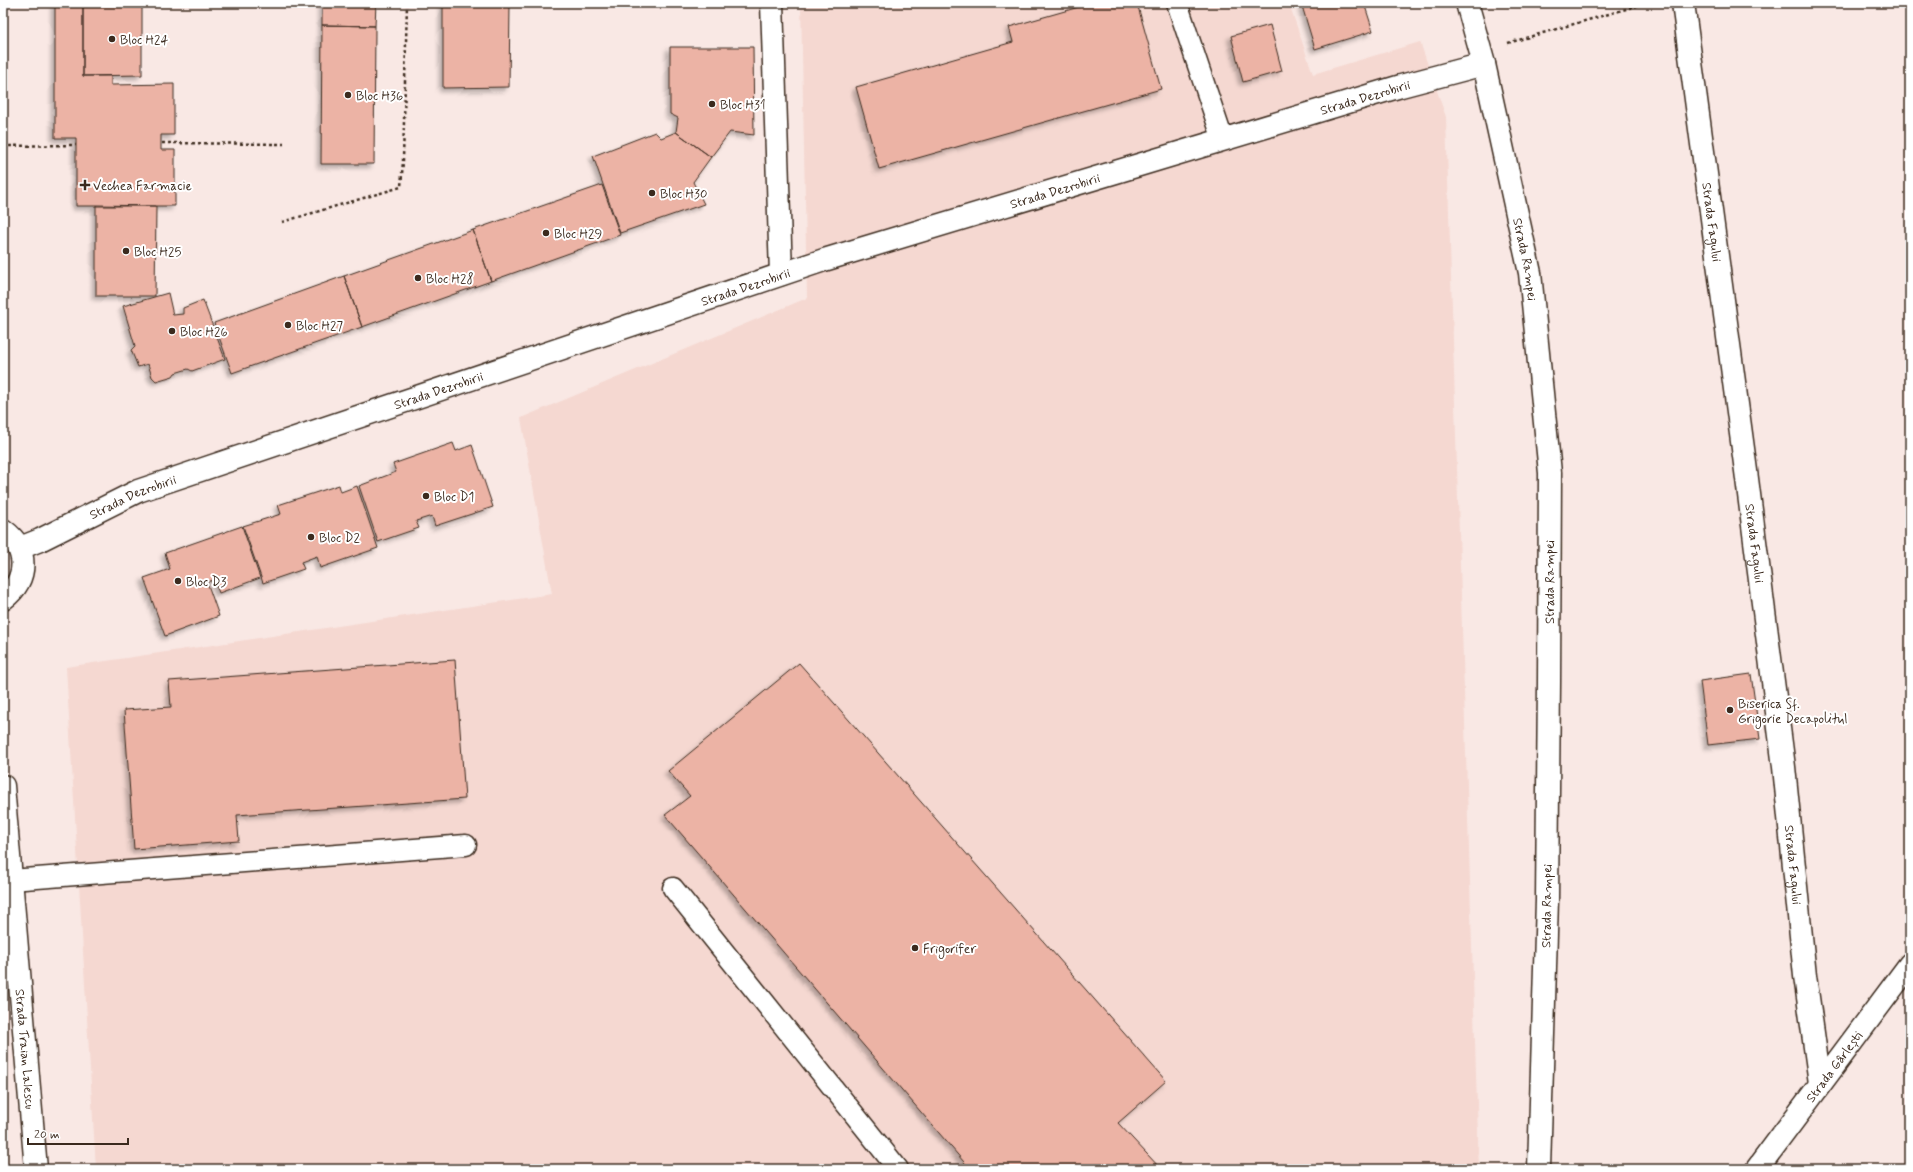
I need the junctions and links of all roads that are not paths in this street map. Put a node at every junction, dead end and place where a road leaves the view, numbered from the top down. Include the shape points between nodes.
1 (772, 3) edge
2 (1177, 3) edge
3 (1467, 3) edge
4 (1684, 3) edge
5 (1482, 58) junction
6 (1223, 140) junction
7 (781, 274) junction
8 (3, 530) edge
9 (20, 548) junction
10 (3, 599) edge
11 (3, 786) edge
12 (466, 845) dead end
13 (11, 880) junction
14 (673, 888) dead end
15 (10, 937) edge
16 (1910, 964) edge
17 (1820, 1083) junction
18 (36, 1169) edge
19 (898, 1169) edge
20 (1539, 1169) edge
21 (1757, 1169) edge

1 - 7 street
2 - 6 lane
3 - 5 street, Strada Rampei
4 - 17 street, Strada Fagului via 1784,767 1805,976
5 - 6 street, Strada Dezrobirii via 1401,86
5 - 20 street, Strada Rampei via 1530,273 1550,473 1547,900
6 - 7 street, Strada Dezrobirii
7 - 9 street, Strada Dezrobirii via 138,492
8 - 9 street
9 - 10 street via 21,577 13,591
11 - 13 street, Strada Traian Lalescu
12 - 13 lane
13 - 15 street, Strada Traian Lalescu
14 - 19 lane
15 - 18 street, Strada Traian Lalescu
16 - 17 street, Strada Gârlești
17 - 21 street, Strada Gârlești

